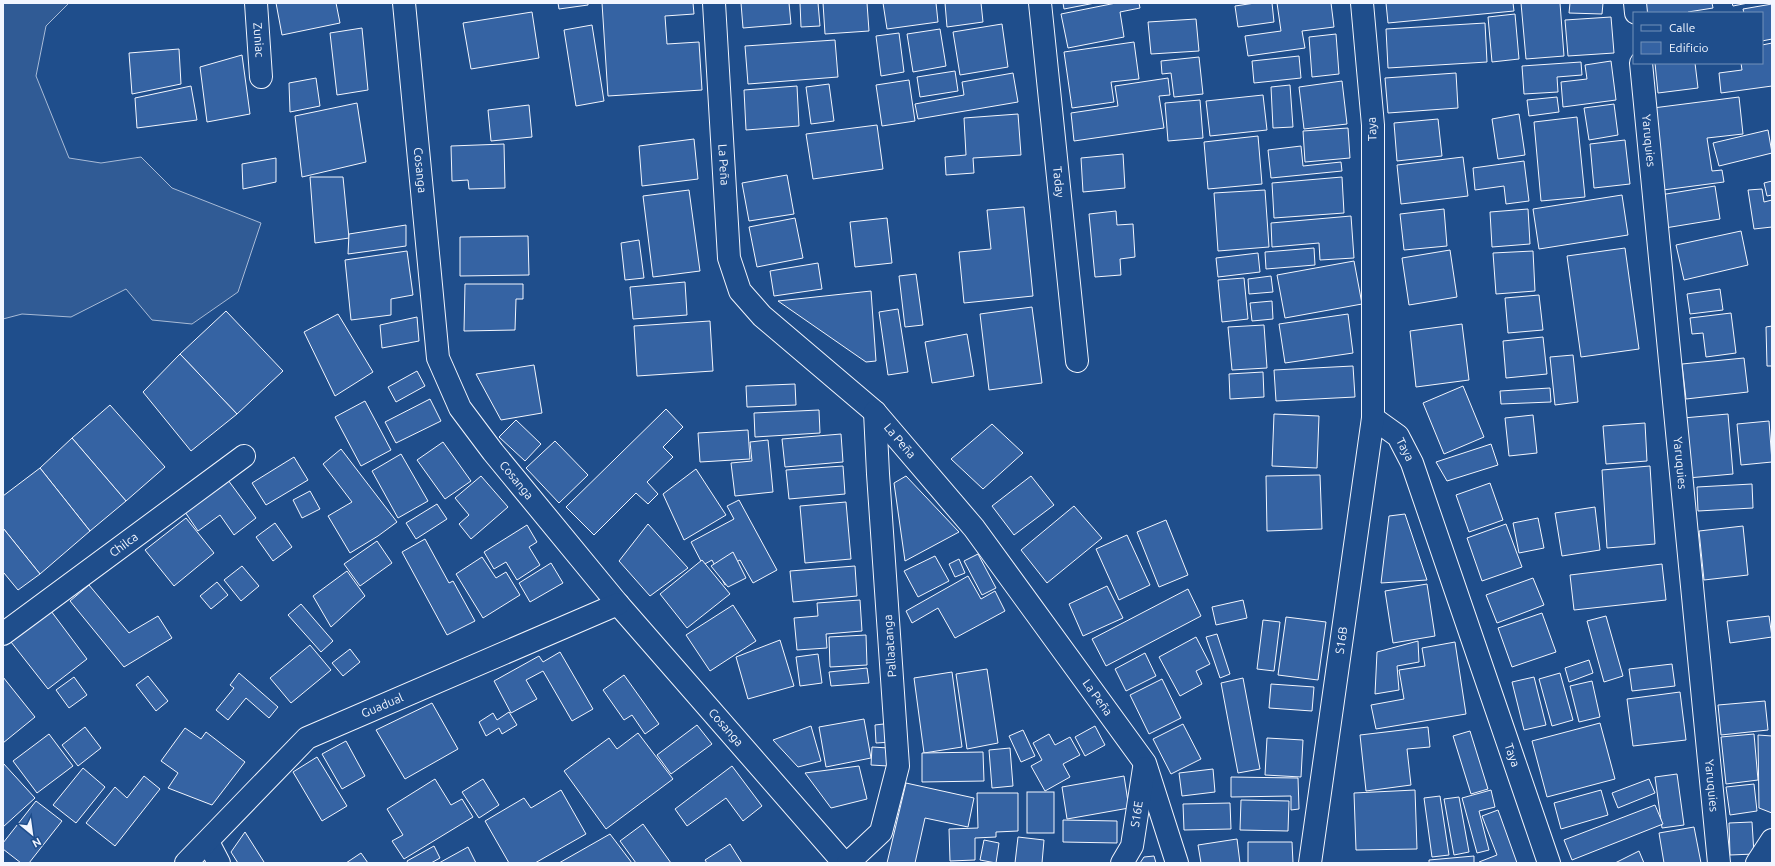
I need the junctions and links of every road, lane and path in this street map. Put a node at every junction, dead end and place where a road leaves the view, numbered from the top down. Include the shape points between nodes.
1 (256, 3) edge
2 (404, 3) edge
3 (714, 3) edge
4 (1040, 3) edge
5 (1362, 3) edge
6 (1640, 64) edge
7 (261, 77) dead end
8 (1077, 361) dead end
9 (875, 412) junction
10 (1373, 418) junction
11 (244, 456) dead end
12 (618, 604) junction
13 (3, 634) edge
14 (1144, 763) junction
15 (1772, 840) edge
16 (208, 842) junction
17 (186, 863) edge
18 (219, 863) edge
19 (844, 863) edge
20 (848, 863) edge
21 (1122, 863) edge
22 (1177, 863) edge
23 (1310, 863) edge
24 (1549, 863) edge
25 (1719, 863) edge
26 (1758, 863) edge

1 - 7 street, Zuniac
2 - 12 street, Cosanga via 438,358 460,408
3 - 9 street, La Peña via 729,258 740,291 762,316
4 - 8 street, Taday
5 - 10 street, Taya via 1373,125
6 - 25 street, Yaruquies
9 - 14 street, La Peña via 974,528
9 - 20 street, Pallaatanga via 898,766 881,832
10 - 23 street, S16B
10 - 24 street, Taya via 1398,436 1412,463
11 - 13 street, Chilca
12 - 16 street, Guadual via 307,738
12 - 19 street, Cosanga
14 - 21 street, S16E via 1132,846
14 - 22 street, La Peña
15 - 26 street
16 - 17 street, Guadual
16 - 18 street

